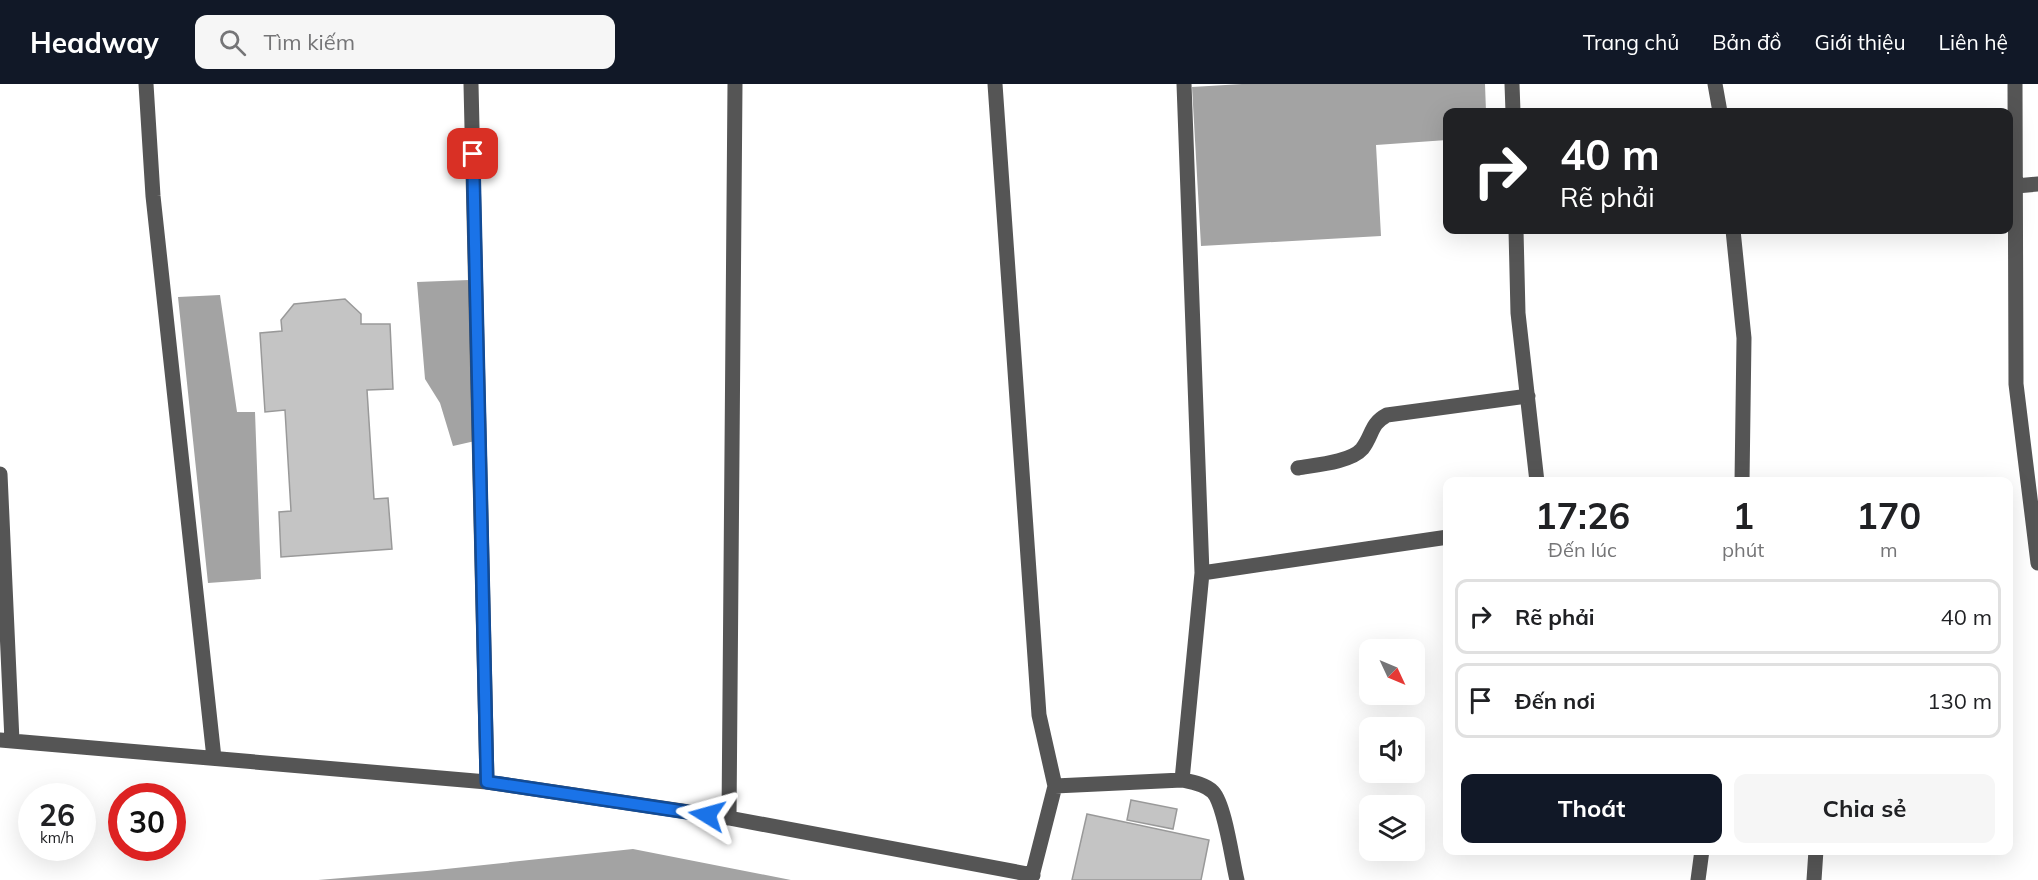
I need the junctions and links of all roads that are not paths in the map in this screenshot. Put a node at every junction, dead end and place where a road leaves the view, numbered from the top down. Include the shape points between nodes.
1 (146, 84) edge
2 (471, 84) edge
3 (735, 84) edge
4 (995, 84) edge
5 (1184, 84) edge
6 (1512, 84) edge
7 (1715, 84) edge
8 (2015, 84) edge
9 (1513, 108) edge
10 (1719, 108) edge
11 (2038, 184) edge
12 (2016, 186) junction
13 (1516, 234) edge
14 (1733, 234) edge
15 (1528, 396) junction
16 (1298, 468) dead end
17 (0, 474) edge
18 (1536, 477) edge
19 (1742, 477) edge
20 (1443, 538) edge
21 (2038, 563) edge
22 (1202, 573) junction
23 (6, 740) edge
24 (214, 758) junction
25 (1182, 780) junction
26 (487, 782) junction
27 (1055, 786) junction
28 (729, 818) junction
29 (1701, 855) edge
30 (1816, 855) edge
31 (1032, 877) edge
32 (1237, 880) edge
33 (1698, 880) edge
34 (1814, 880) edge

1 - 24 street via 153,196
2 - 26 street
3 - 28 street
4 - 27 street via 1039,715
5 - 22 street
6 - 9 street
7 - 10 street
8 - 12 street
11 - 12 street
12 - 21 street via 2016,384
13 - 15 street via 1518,313
14 - 19 street via 1744,338
15 - 16 street via 1388,415 1377,420 1361,450 1348,458
15 - 18 street
17 - 23 street
20 - 22 street
22 - 25 street
23 - 24 street
24 - 26 street
25 - 27 street
25 - 32 street via 1202,785 1221,806
26 - 28 street
27 - 31 street
28 - 31 street
29 - 33 street
30 - 34 street

